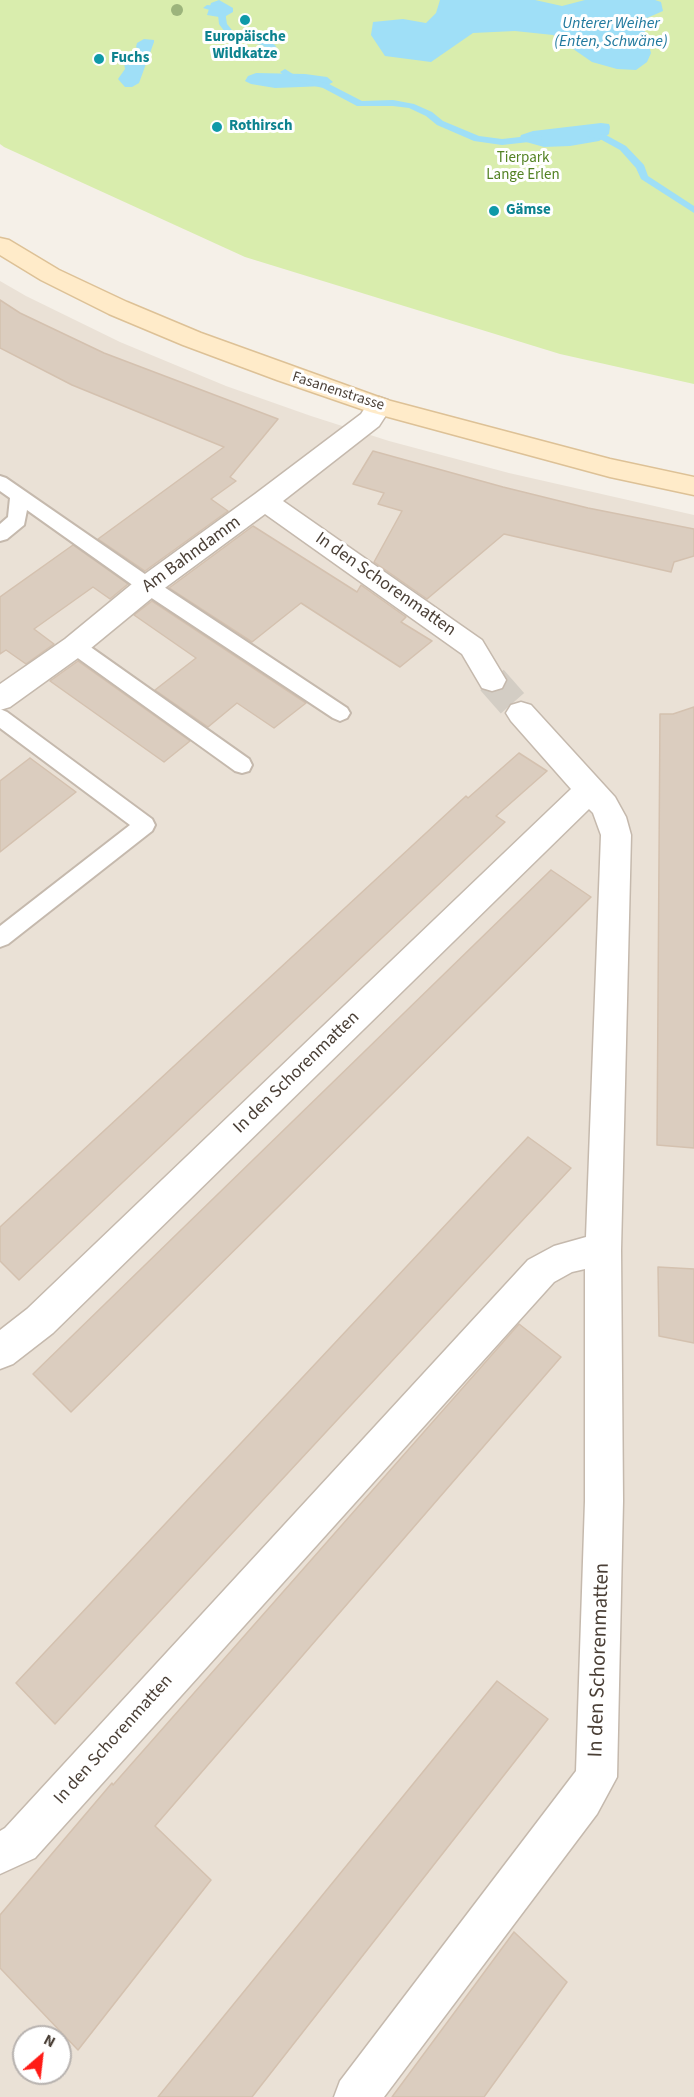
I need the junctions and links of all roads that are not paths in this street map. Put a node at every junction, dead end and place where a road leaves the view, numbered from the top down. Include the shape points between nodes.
1 (0, 245) edge
2 (379, 406) junction
3 (0, 482) edge
4 (694, 486) edge
5 (19, 497) junction
6 (265, 501) junction
7 (0, 534) edge
8 (148, 586) junction
9 (75, 646) junction
10 (492, 680) tunnel mouth
11 (0, 699) edge
12 (340, 713) dead end
13 (521, 713) tunnel mouth
14 (0, 717) edge
15 (242, 765) dead end
16 (590, 790) junction
17 (0, 938) edge
18 (603, 1250) junction
19 (0, 1352) edge
20 (0, 1853) edge
21 (356, 2097) edge

1 - 2 main road, Fasanenstrasse via 118,308 192,339
2 - 4 main road, Fasanenstrasse via 610,468
2 - 6 street, Am Bahndamm via 370,420
3 - 5 lane
5 - 7 lane via 17,520
5 - 8 lane
6 - 8 street, Am Bahndamm
6 - 10 street, In den Schorenmatten via 472,647
8 - 9 street, Am Bahndamm
8 - 12 lane
9 - 11 street, Am Bahndamm
9 - 15 lane
13 - 16 street, In den Schorenmatten
14 - 17 lane via 145,825
16 - 18 street, In den Schorenmatten via 611,817 616,835
16 - 19 street, In den Schorenmatten via 40,1321
18 - 20 street, In den Schorenmatten via 566,1257 540,1271 20,1844
18 - 21 street, In den Schorenmatten via 604,1501 596,1777

